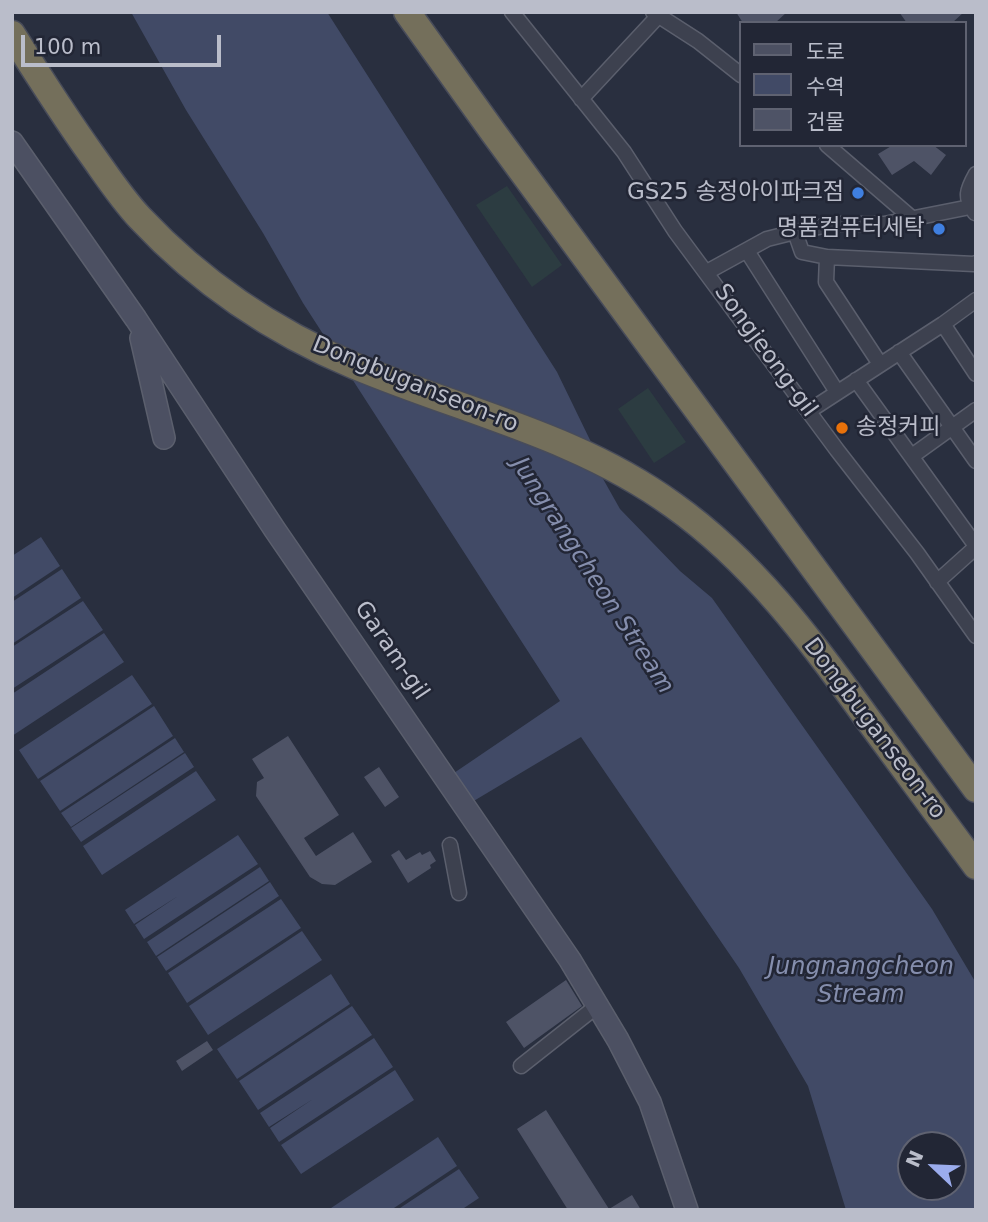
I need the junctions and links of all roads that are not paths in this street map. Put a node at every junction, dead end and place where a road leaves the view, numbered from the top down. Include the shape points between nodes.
1 (407, 12) edge
2 (414, 12) edge
3 (512, 12) edge
4 (658, 14) edge
5 (12, 34) edge
6 (424, 37) junction
7 (12, 61) edge
8 (740, 74) edge
9 (581, 99) junction
10 (12, 142) edge
11 (82, 142) junction
12 (829, 147) edge
13 (976, 174) edge
14 (973, 211) edge
15 (914, 220) junction
16 (795, 232) junction
17 (747, 251) junction
18 (827, 257) junction
19 (976, 263) edge
20 (707, 272) junction
21 (976, 300) edge
22 (136, 319) junction
23 (943, 324) junction
24 (899, 352) junction
25 (880, 365) junction
26 (976, 374) edge
27 (856, 380) junction
28 (837, 392) junction
29 (976, 410) edge
30 (809, 411) junction
31 (952, 427) junction
32 (164, 438) dead end
33 (912, 456) junction
34 (976, 461) edge
35 (976, 546) edge
36 (937, 582) junction
37 (976, 636) edge
38 (976, 789) edge
39 (450, 845) dead end
40 (976, 866) edge
41 (459, 893) dead end
42 (597, 1006) junction
43 (521, 1066) dead end
44 (687, 1210) edge

1 - 6 highway, Dongbuganseon-ro
2 - 6 highway
3 - 9 street, Songjeong-gil
4 - 8 street
4 - 9 street
5 - 11 highway, Dongbuganseon-ro
6 - 38 highway, Dongbuganseon-ro
7 - 11 highway
9 - 20 street, Songjeong-gil via 624,152
10 - 22 street, Garam-gil
11 - 40 highway, Dongbuganseon-ro via 138,216 207,279 248,309 354,366 592,456 690,517 753,575 791,618
12 - 15 street
13 - 14 street via 966,199
14 - 15 street
15 - 16 street via 884,225 833,224
16 - 17 street
16 - 18 street via 802,252
17 - 20 street
17 - 28 street
18 - 19 street
18 - 25 street via 826,282
20 - 30 street, Songjeong-gil
21 - 23 street
22 - 32 street
22 - 42 street, Garam-gil
23 - 24 street
23 - 26 street
24 - 25 street
24 - 31 street
25 - 27 street
27 - 28 street
27 - 33 street
28 - 30 street
29 - 31 street
30 - 36 street, Songjeong-gil
31 - 33 street
31 - 34 street
33 - 35 street
35 - 36 street
36 - 37 street, Songjeong-gil
39 - 41 street
42 - 43 street
42 - 44 street, Garam-gil via 649,1102

